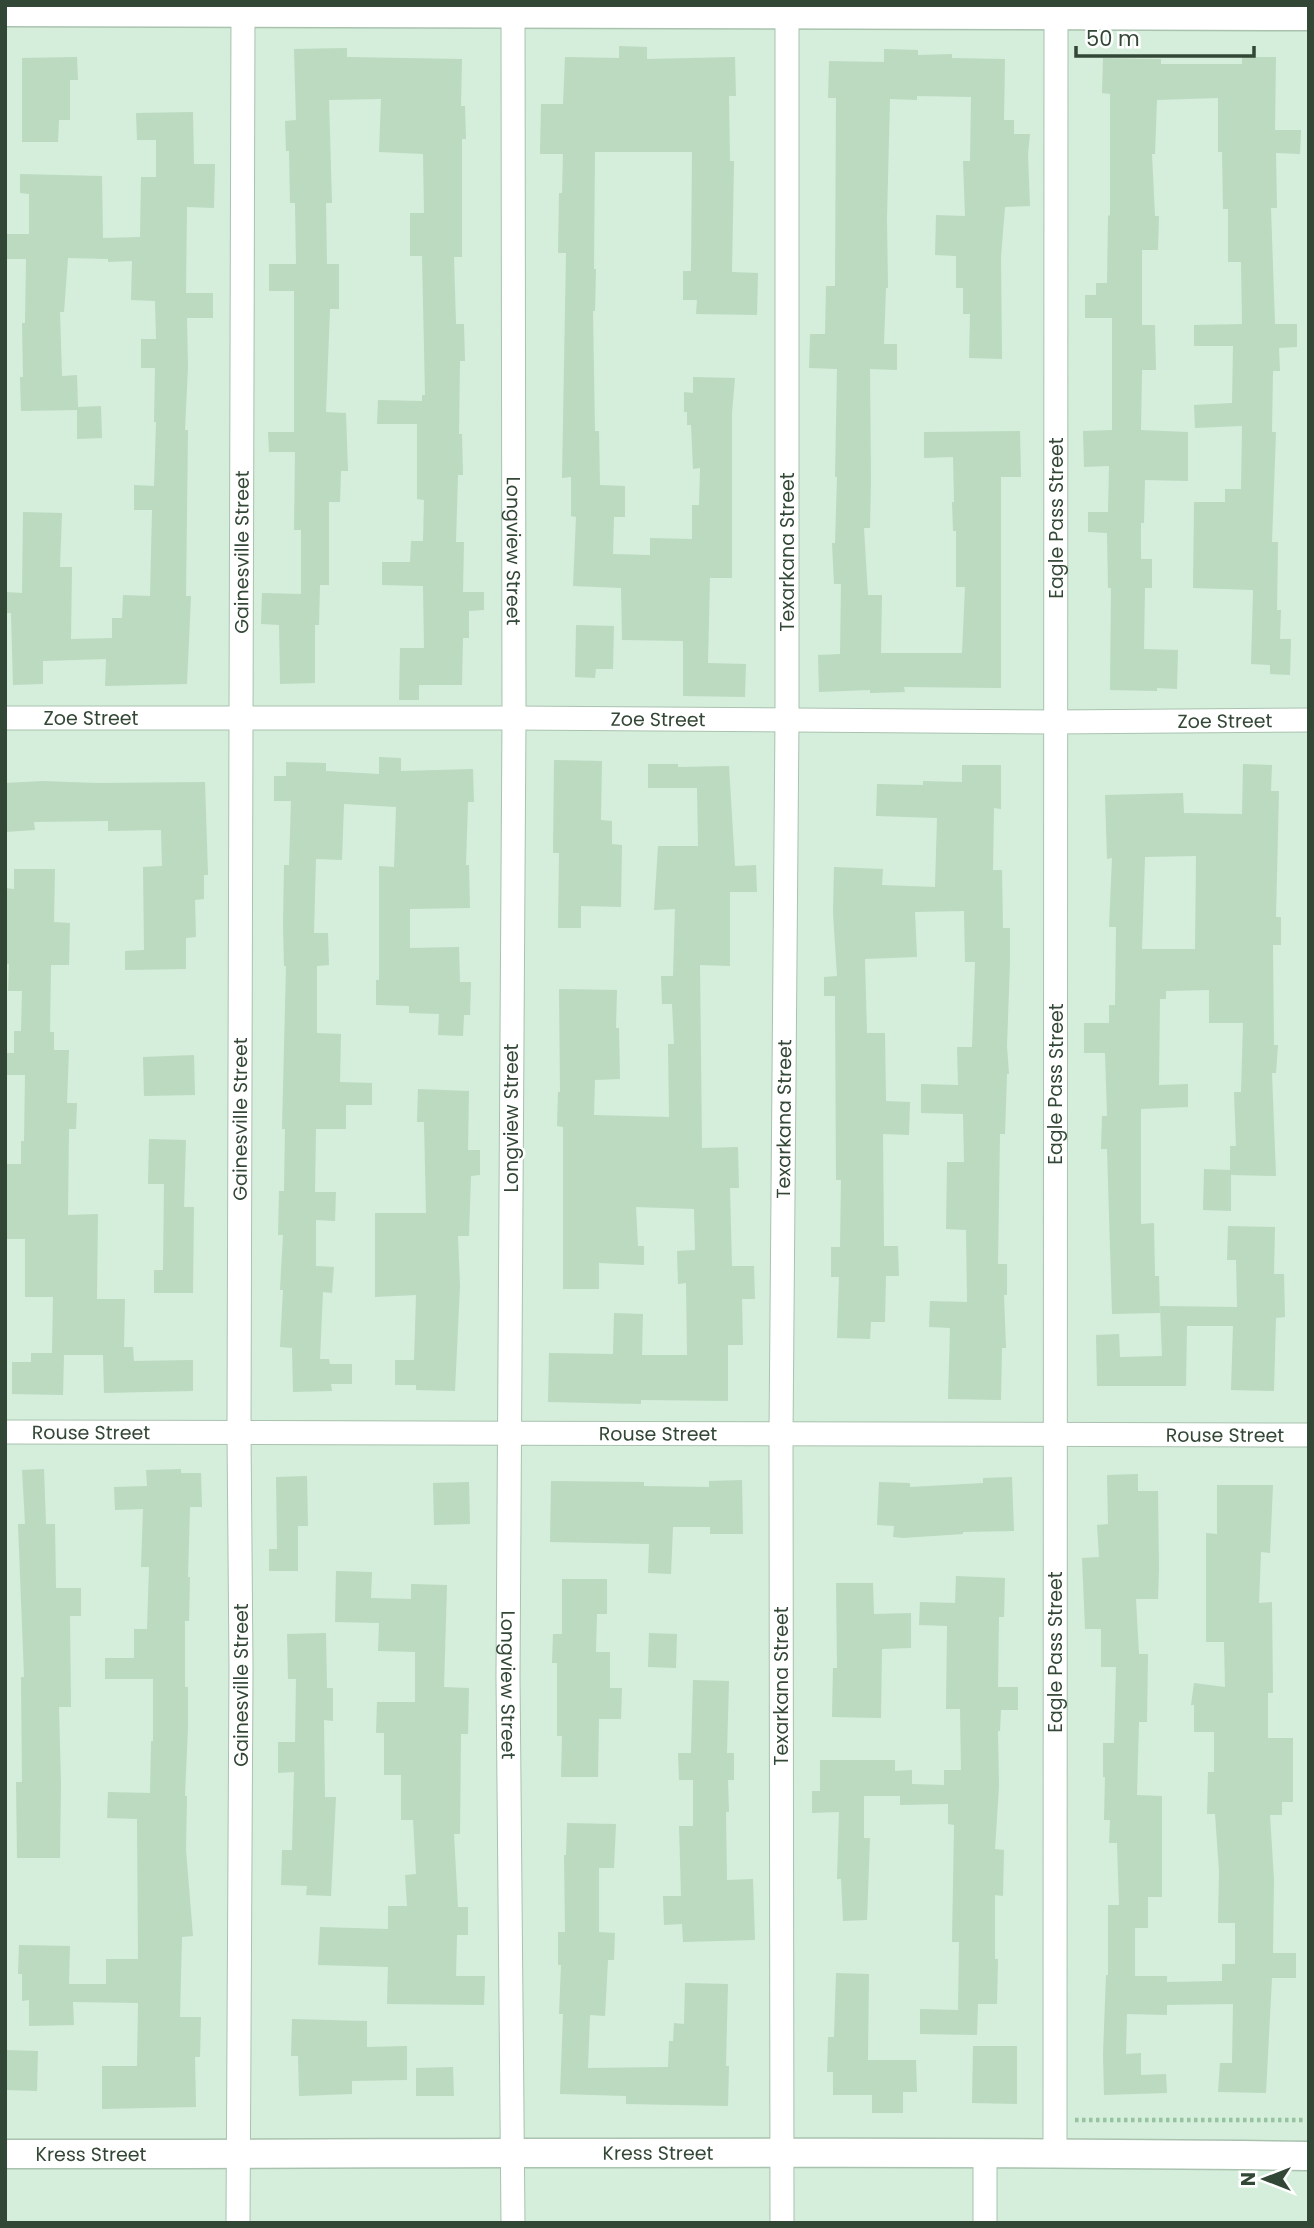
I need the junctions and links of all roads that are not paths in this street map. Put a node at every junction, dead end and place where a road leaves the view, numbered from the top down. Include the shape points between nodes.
1 (298, 9) edge
2 (19, 10) edge
3 (574, 10) edge
4 (841, 10) edge
5 (1114, 10) edge
6 (243, 13) junction
7 (513, 14) junction
8 (787, 15) junction
9 (1056, 15) junction
10 (1309, 16) edge
11 (5, 718) edge
12 (514, 718) junction
13 (241, 719) junction
14 (787, 720) junction
15 (1309, 720) edge
16 (1056, 722) junction
17 (5, 1432) edge
18 (239, 1433) junction
19 (509, 1434) junction
20 (781, 1434) junction
21 (1055, 1435) junction
22 (1309, 1435) edge
23 (513, 2151) junction
24 (1055, 2152) junction
25 (782, 2153) junction
26 (985, 2153) junction
27 (5, 2154) edge
28 (238, 2154) junction
29 (1309, 2155) edge
30 (238, 2223) edge
31 (513, 2223) edge
32 (782, 2223) edge
33 (985, 2223) edge

1 - 6 street
1 - 7 street
2 - 6 street
3 - 7 street
3 - 8 street
4 - 8 street
4 - 9 street
5 - 9 street
5 - 10 street
6 - 13 street, Gainesville Street
7 - 12 street, Longview Street
8 - 14 street, Texarkana Street
9 - 16 street, Eagle Pass Street
11 - 13 street, Zoe Street
12 - 13 street, Zoe Street
12 - 14 street, Zoe Street
12 - 19 street, Longview Street
13 - 18 street, Gainesville Street
14 - 16 street, Zoe Street
14 - 20 street, Texarkana Street
15 - 16 street, Zoe Street
16 - 21 street, Eagle Pass Street
17 - 18 street, Rouse Street
18 - 19 street, Rouse Street
18 - 28 street, Gainesville Street
19 - 20 street, Rouse Street
19 - 23 street, Longview Street
20 - 21 street, Rouse Street
20 - 25 street, Texarkana Street
21 - 22 street, Rouse Street
21 - 24 street, Eagle Pass Street
23 - 25 street, Kress Street
23 - 28 street, Kress Street
23 - 31 street, Longview Street
24 - 26 street, Kress Street
24 - 29 street, Kress Street
25 - 26 street, Kress Street
25 - 32 street, Texarkana Street
26 - 33 street
27 - 28 street, Kress Street
28 - 30 street, Gainesville Street

